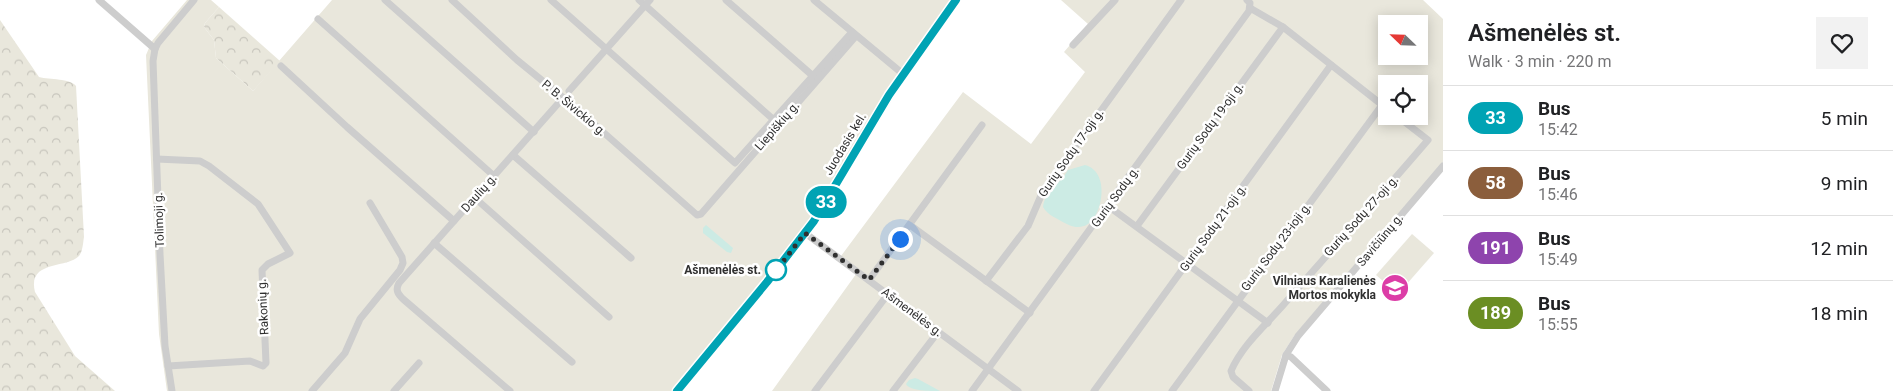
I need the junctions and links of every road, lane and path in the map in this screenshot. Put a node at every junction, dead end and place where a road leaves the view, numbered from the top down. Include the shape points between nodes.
1 (99, 0) edge
2 (194, 0) edge
3 (385, 0) edge
4 (452, 0) edge
5 (551, 0) edge
6 (639, 0) edge
7 (726, 0) edge
8 (814, 0) edge
9 (956, 0) edge
10 (1115, 0) edge
11 (1181, 0) edge
12 (1247, 0) edge
13 (648, 3) edge
14 (1250, 8) junction
15 (318, 19) dead end
16 (1283, 27) junction
17 (854, 34) junction
18 (1073, 45) dead end
19 (606, 48) junction
20 (155, 49) junction
21 (1331, 65) junction
22 (281, 66) dead end
23 (903, 74) junction
24 (813, 76) junction
25 (569, 91) dead end
26 (563, 98) junction
27 (1378, 102) edge
28 (1378, 115) edge
29 (774, 120) junction
30 (982, 125) dead end
31 (1409, 125) edge
32 (534, 132) junction
33 (513, 155) junction
34 (157, 159) junction
35 (1442, 169) edge
36 (494, 176) junction
37 (475, 198) junction
38 (370, 203) dead end
39 (1108, 206) junction
40 (697, 215) joint
41 (454, 221) junction
42 (910, 225) junction
43 (1137, 226) junction
44 (805, 233) junction
45 (434, 243) junction
46 (631, 258) dead end
47 (1188, 264) junction
48 (869, 280) junction
49 (986, 281) junction
50 (888, 294) junction
51 (1237, 300) junction
52 (1030, 313) junction
53 (609, 317) dead end
54 (1268, 323) junction
55 (938, 332) junction
56 (1286, 355) junction
57 (572, 362) dead end
58 (419, 363) dead end
59 (168, 366) junction
60 (988, 369) junction
61 (172, 391) edge
62 (312, 391) edge
63 (394, 391) edge
64 (510, 391) edge
65 (677, 391) edge
66 (815, 391) edge
67 (893, 391) edge
68 (972, 391) edge
69 (1018, 391) edge
70 (1094, 391) edge
71 (1172, 391) edge
72 (1249, 391) edge
73 (1274, 391) edge
74 (1328, 391) edge

1 - 20 street
2 - 20 street
3 - 32 street
4 - 26 street, P. B. Šivickio g.
5 - 19 street
6 - 13 street
7 - 24 street
8 - 17 street
9 - 23 main road, Juodasis kel.
10 - 18 street
11 - 49 street, Gurių Sodų 17-oji g. via 1043,192 1028,226
12 - 14 street
13 - 19 street
13 - 29 street
14 - 16 street
14 - 39 street, Gurių Sodų g.
15 - 36 street
16 - 21 street
16 - 43 street, Gurių Sodų 19-oji g.
17 - 23 street
17 - 24 street
17 - 40 street, Liepiškių g.
19 - 25 street
19 - 29 street via 735,162
20 - 34 street, Tolimoji g. via 152,80
21 - 27 street
21 - 47 street, Gurių Sodų 21-oji g.
22 - 41 street
23 - 44 main road, Juodasis kel.
24 - 29 street
26 - 32 street, Daulių g.
26 - 40 street, P. B. Šivickio g.
28 - 51 street, Gurių Sodų 23-ioji g.
30 - 42 street
31 - 54 street, Gurių Sodų 27-oji g. via 1428,140
32 - 33 street, Daulių g.
33 - 36 street, Daulių g.
33 - 46 street
34 - 59 street, Tolimoji g.
34 - 59 street, Rakonių g. via 200,160 209,166 258,204 290,253 262,270 266,363 263,366 250,362
35 - 56 street, Savičiūnų g. via 1298,336
36 - 37 street, Daulių g.
37 - 41 street, Daulių g.
37 - 53 street
38 - 62 street via 403,263 363,314 345,353
39 - 43 street
39 - 52 street, Gurių Sodų g.
41 - 45 street, Daulių g.
42 - 48 street
42 - 49 street
43 - 47 street
44 - 48 street, Ašmenėlės g.
44 - 65 main road, Juodasis kel.
45 - 57 street
45 - 64 street, Daulių g. via 399,283 398,294
47 - 51 street
47 - 70 street, Gurių Sodų 21-oji g.
48 - 50 street, Ašmenėlės g.
49 - 52 street
50 - 55 street, Ašmenėlės g.
50 - 66 street
51 - 54 street
51 - 71 street, Gurių Sodų 23-ioji g.
52 - 60 street, Gurių Sodų g.
54 - 72 street, Gurių Sodų 27-oji g. via 1246,346 1231,371 1233,377
55 - 60 street, Ašmenėlės g.
55 - 67 street
56 - 73 street, Savičiūnų g.
56 - 74 street
58 - 63 street
59 - 61 street, Tolimoji g.
60 - 68 street, Gurių Sodų g.
60 - 69 street, Ašmenėlės g.

